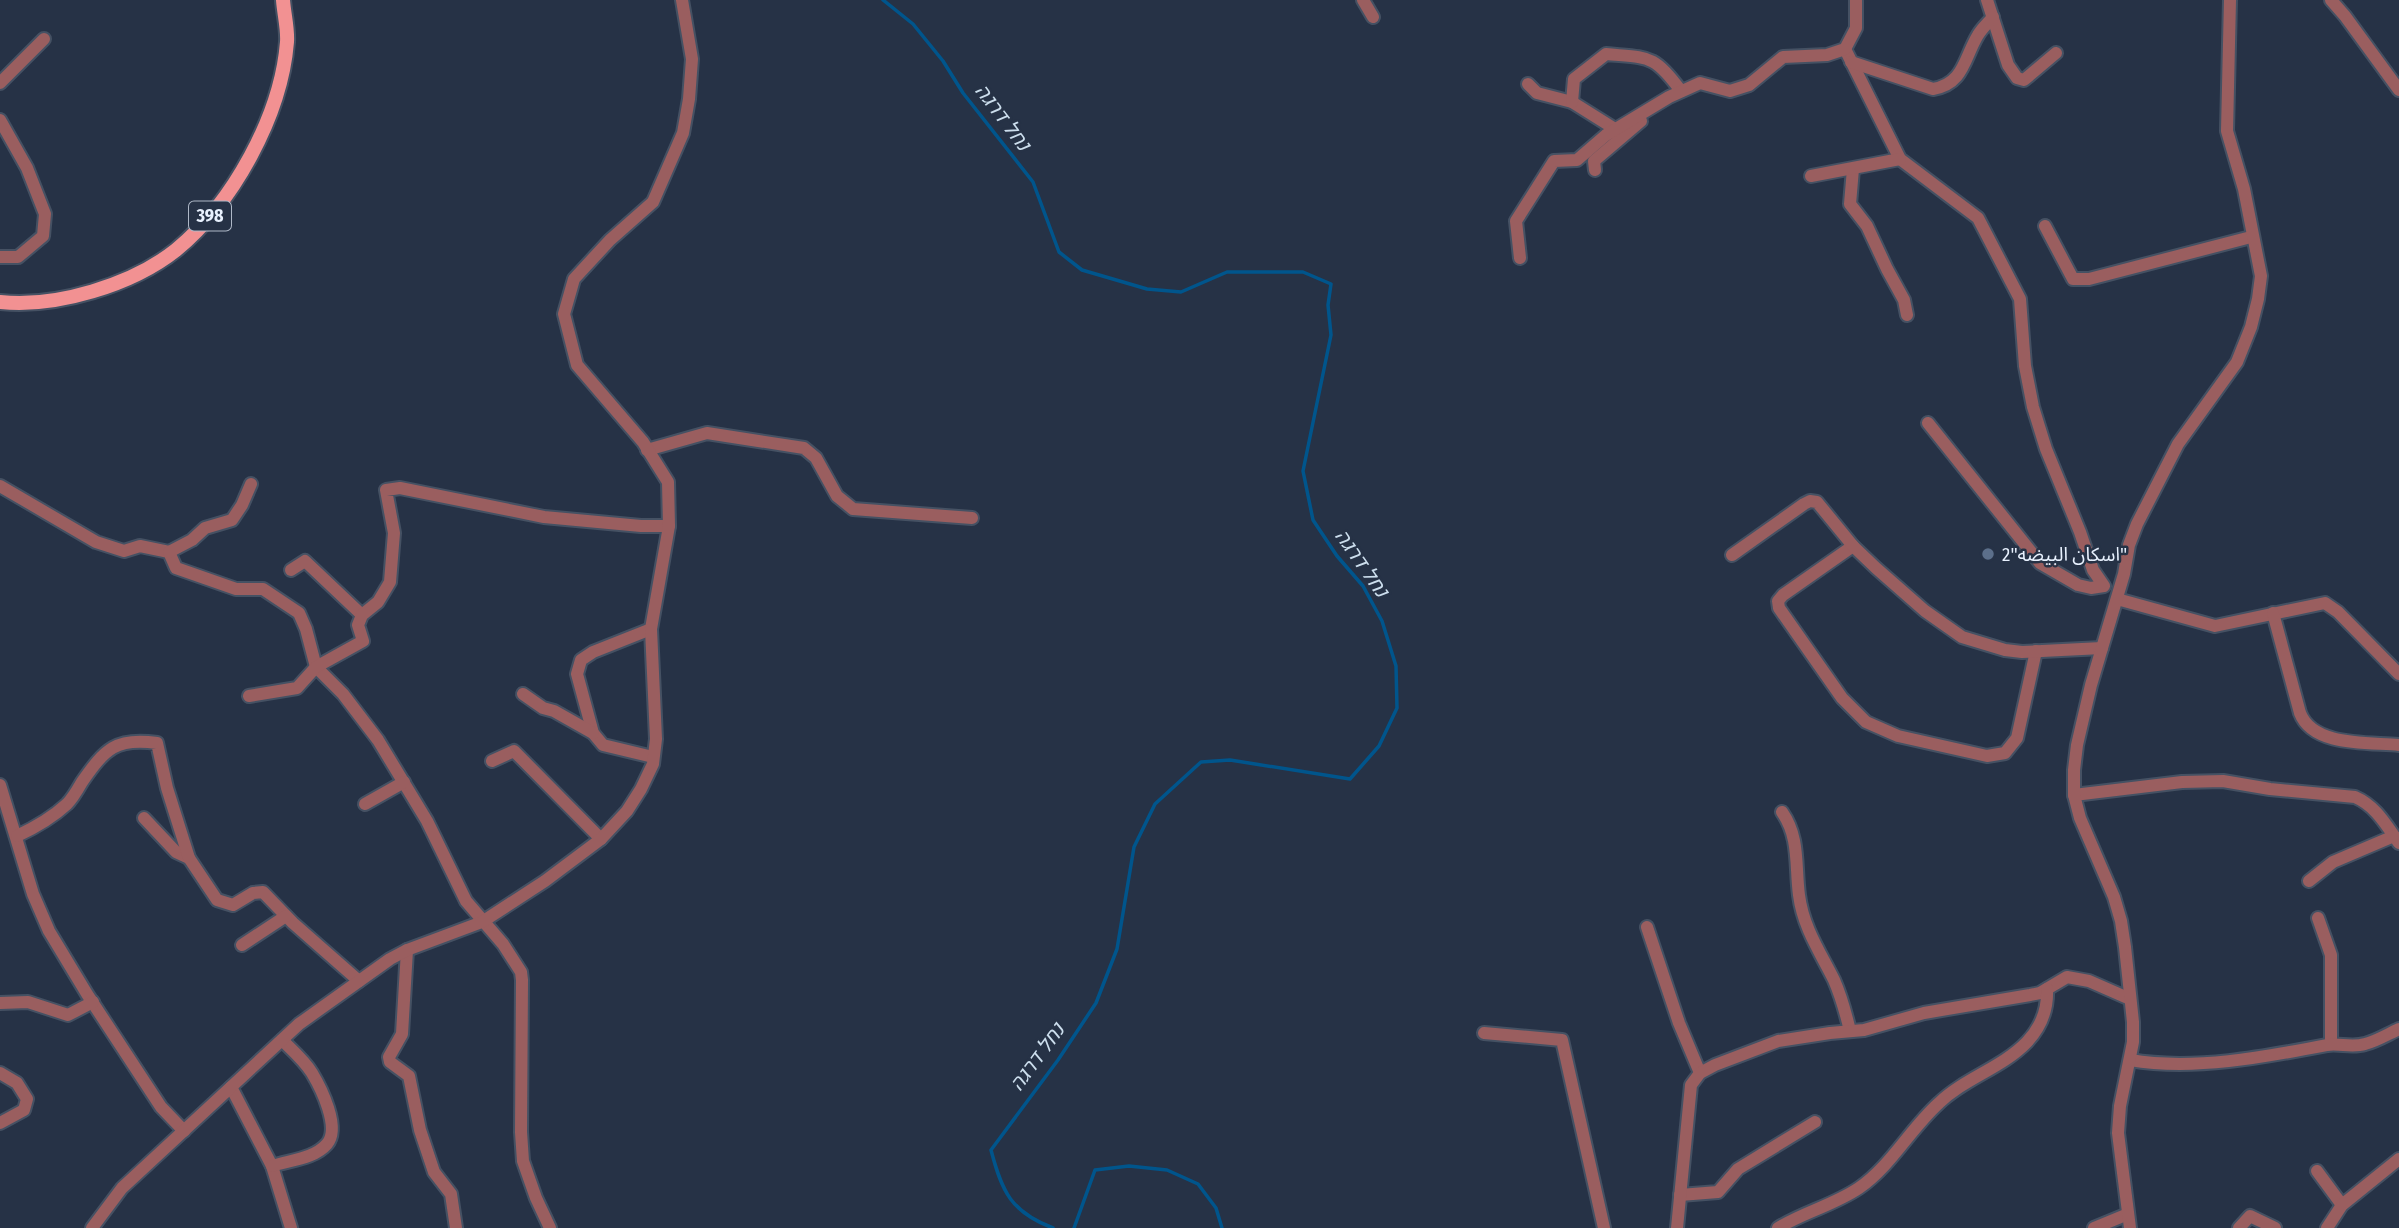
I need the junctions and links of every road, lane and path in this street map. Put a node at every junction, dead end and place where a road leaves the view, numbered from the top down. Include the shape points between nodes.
1 (283, 0) edge
2 (682, 0) edge
3 (1363, 0) edge
4 (1856, 0) edge
5 (1987, 0) edge
6 (2230, 0) edge
7 (2331, 0) edge
8 (1373, 17) dead end
9 (1993, 17) junction
10 (44, 38) dead end
11 (1845, 49) junction
12 (2056, 53) dead end
13 (1851, 62) junction
14 (0, 83) edge
15 (1528, 85) dead end
16 (2399, 90) edge
17 (1675, 94) junction
18 (1572, 102) junction
19 (0, 120) edge
20 (1615, 129) junction
21 (1900, 159) junction
22 (1853, 169) junction
23 (1595, 170) dead end
24 (1811, 176) dead end
25 (2045, 226) dead end
26 (2251, 237) junction
27 (0, 257) edge
28 (1520, 258) dead end
29 (0, 302) edge
30 (1907, 315) dead end
31 (1927, 423) dead end
32 (648, 450) junction
33 (251, 484) dead end
34 (0, 486) edge
35 (972, 518) dead end
36 (669, 526) junction
37 (1853, 547) junction
38 (169, 552) junction
39 (1732, 555) dead end
40 (291, 570) dead end
41 (2117, 599) junction
42 (2273, 613) junction
43 (362, 615) junction
44 (651, 629) junction
45 (2102, 648) junction
46 (2036, 651) junction
47 (316, 667) junction
48 (2399, 674) edge
49 (523, 694) dead end
50 (249, 696) dead end
51 (593, 733) junction
52 (2399, 745) edge
53 (653, 757) junction
54 (492, 761) dead end
55 (404, 782) junction
56 (0, 785) edge
57 (2074, 795) junction
58 (365, 804) dead end
59 (1782, 812) dead end
60 (144, 818) dead end
61 (17, 836) junction
62 (601, 839) junction
63 (2396, 839) edge
64 (189, 858) junction
65 (2309, 881) dead end
66 (286, 916) junction
67 (2318, 918) dead end
68 (482, 922) junction
69 (1647, 927) dead end
70 (242, 946) dead end
71 (407, 950) junction
72 (359, 981) junction
73 (2047, 989) junction
74 (2130, 999) junction
75 (93, 1002) junction
76 (0, 1003) edge
77 (2399, 1029) edge
78 (1850, 1031) junction
79 (1484, 1033) dead end
80 (282, 1040) junction
81 (2331, 1044) junction
82 (2130, 1060) junction
83 (0, 1073) edge
84 (1700, 1073) junction
85 (231, 1087) junction
86 (1815, 1122) dead end
87 (0, 1124) edge
88 (184, 1131) junction
89 (2399, 1159) edge
90 (272, 1166) junction
91 (2318, 1171) dead end
92 (1680, 1195) junction
93 (2342, 1205) junction
94 (2128, 1213) junction
95 (92, 1228) edge
96 (291, 1228) edge
97 (456, 1228) edge
98 (550, 1228) edge
99 (1604, 1228) edge
100 (1677, 1228) edge
101 (1778, 1228) edge
102 (2094, 1228) edge
103 (2130, 1228) edge
104 (2239, 1228) edge
105 (2275, 1228) edge
106 (2327, 1228) edge

1 - 29 main road, 398 via 288,41 279,88 237,180 210,216 175,250 131,277 78,296
2 - 32 street via 692,60 683,133 653,202 574,279 564,314 578,365
3 - 8 street
4 - 11 street via 1856,28
5 - 9 street
6 - 26 street via 2227,131 2244,189
7 - 16 street
9 - 12 street via 2008,65 2017,78 2031,77
9 - 13 street via 1947,87 1933,89
10 - 14 street
11 - 13 street
11 - 17 street via 1827,55 1783,57 1749,85 1731,91 1700,83
13 - 21 street
15 - 18 street via 1537,93
17 - 18 street via 1665,69 1655,62 1643,56 1606,54 1574,79
17 - 20 street
17 - 23 street via 1663,109 1636,124 1594,161
18 - 20 street
19 - 27 street via 27,168 45,214 43,236 18,257
20 - 28 street via 1577,160 1554,160 1516,221
21 - 22 street
21 - 31 street via 1978,218 2020,299 2033,407 2093,570 2104,586 2078,585 2040,563
22 - 24 street
22 - 30 street via 1850,204 1867,226
25 - 26 street via 2073,279 2089,279
26 - 41 street via 2261,276 2251,327 2237,362 2186,432 2155,488 2129,545
32 - 35 street via 707,433 804,448 816,458 837,496 853,509
32 - 36 street via 668,482
33 - 38 street via 232,520 205,528
34 - 38 street via 96,542 124,551 140,546
36 - 43 street via 544,517 401,488 386,490 394,533 390,582 378,602
36 - 44 street
37 - 39 street via 1823,508 1810,501
37 - 46 street via 1925,611 1962,637 2005,650
37 - 46 street via 1778,601 1842,698 1866,722 1898,736 1987,756 2005,753 2017,737
38 - 47 street via 176,568 236,589 263,589 299,613
40 - 43 street via 305,561
41 - 42 street via 2215,626
41 - 45 street
42 - 48 street via 2329,604
42 - 52 street via 2306,725 2335,739
43 - 47 street via 358,625 363,641
44 - 51 street via 581,660 577,674
44 - 53 street
45 - 46 street
45 - 57 street via 2077,745
47 - 50 street via 297,688
47 - 55 street via 343,694
49 - 51 street
51 - 53 street via 603,745
53 - 62 street via 641,789
54 - 62 street via 514,751
55 - 58 street
55 - 68 street via 466,901
56 - 61 street
57 - 63 street via 2223,781 2356,797 2375,809
57 - 74 street via 2121,920
59 - 78 street via 1796,841 1805,921 1835,983
60 - 64 street via 176,852
61 - 64 street via 68,803 103,755 129,740 139,740 157,743
61 - 75 street via 49,931
62 - 68 street
63 - 65 street via 2333,862
64 - 66 street via 218,900 233,905 263,892
66 - 70 street
66 - 72 street
67 - 81 street via 2331,955
68 - 71 street
68 - 98 street via 503,944 523,980 523,1161
69 - 84 street
71 - 72 street
71 - 97 street via 402,1034 389,1057 409,1076 420,1130 434,1172 451,1194
72 - 80 street
73 - 74 street via 2059,980 2078,977
73 - 78 street
73 - 101 street via 2044,1016 2018,1049 1941,1100 1862,1186
74 - 82 street
75 - 76 street via 68,1015 28,1002
75 - 88 street via 161,1107
77 - 81 street via 2362,1045
78 - 84 street via 1778,1041
79 - 99 street via 1562,1040
80 - 85 street
80 - 90 street via 311,1071 333,1132 316,1154
81 - 82 street via 2307,1051 2184,1064
82 - 94 street via 2118,1133
83 - 87 street via 17,1083 27,1099 24,1110
84 - 92 street via 1691,1086
85 - 88 street
85 - 90 street
86 - 92 street via 1738,1169 1718,1192
88 - 95 street via 122,1188
89 - 93 street
90 - 96 street
91 - 93 street
92 - 100 street
93 - 106 street
94 - 102 street
94 - 103 street
104 - 105 street via 2250,1216

